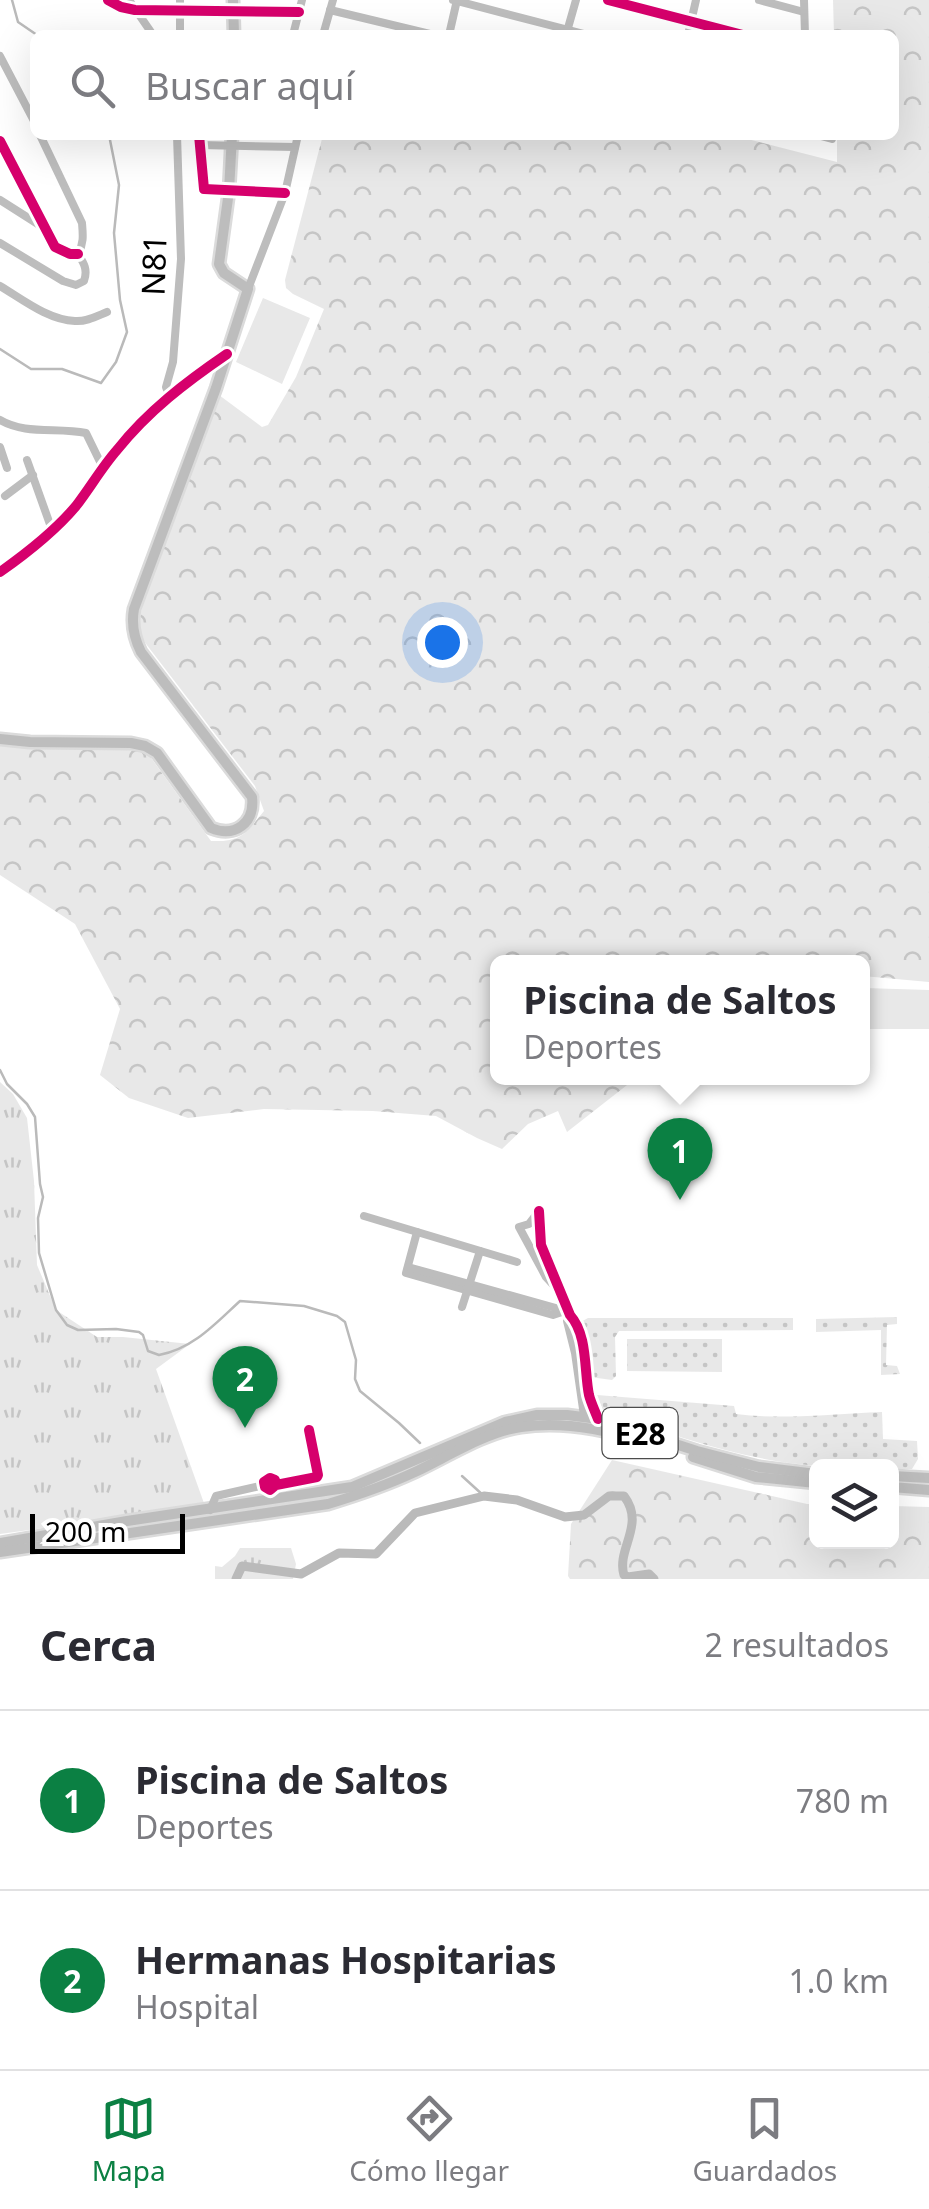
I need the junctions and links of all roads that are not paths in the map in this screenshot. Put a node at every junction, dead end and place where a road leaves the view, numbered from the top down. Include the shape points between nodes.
1 (108, 0) edge
2 (129, 0) edge
3 (180, 0) edge
4 (302, 0) edge
5 (456, 0) edge
6 (576, 0) edge
7 (608, 0) edge
8 (696, 0) edge
9 (759, 0) edge
10 (804, 0) edge
11 (233, 5) edge
12 (331, 5) edge
13 (138, 7) edge
14 (180, 11) junction
15 (299, 12) junction
16 (804, 12) junction
17 (691, 22) junction
18 (150, 30) edge
19 (180, 30) edge
20 (234, 30) edge
21 (294, 30) edge
22 (324, 30) edge
23 (417, 30) edge
24 (451, 30) edge
25 (560, 30) edge
26 (568, 30) edge
27 (689, 30) edge
28 (722, 30) edge
29 (805, 30) edge
30 (0, 56) edge
31 (30, 114) edge
32 (42, 140) edge
33 (177, 140) edge
34 (200, 140) edge
35 (297, 140) edge
36 (0, 141) edge
37 (232, 141) edge
38 (295, 147) junction
39 (229, 190) junction
40 (285, 193) junction
41 (0, 200) edge
42 (44, 229) junction
43 (0, 244) edge
44 (78, 254) junction
45 (0, 286) edge
46 (248, 289) junction
47 (107, 312) dead end
48 (227, 354) junction
49 (169, 395) junction
50 (0, 420) edge
51 (0, 446) edge
52 (28, 460) dead end
53 (8, 468) dead end
54 (104, 470) junction
55 (33, 476) junction
56 (5, 496) dead end
57 (52, 530) junction
58 (0, 572) edge
59 (0, 739) edge
60 (364, 1216) dead end
61 (417, 1232) junction
62 (480, 1251) junction
63 (517, 1262) dead end
64 (467, 1287) junction
65 (560, 1292) junction
66 (462, 1306) dead end
67 (567, 1312) junction
68 (584, 1416) junction
69 (598, 1419) junction
70 (309, 1430) dead end
71 (467, 1442) junction
72 (428, 1460) junction
73 (925, 1464) dead end
74 (809, 1473) edge
75 (899, 1476) edge
76 (907, 1477) junction
77 (929, 1478) edge
78 (809, 1482) edge
79 (899, 1488) edge
80 (929, 1490) edge
81 (210, 1510) junction
82 (209, 1523) junction
83 (0, 1543) edge
84 (0, 1552) edge

1 - 13 street
2 - 13 street
3 - 14 street
4 - 15 street
5 - 24 street
5 - 25 street
6 - 26 street
7 - 17 street
8 - 17 street
9 - 16 street
10 - 16 street
11 - 14 street
11 - 15 street
11 - 20 main road
12 - 22 street
12 - 23 street
13 - 14 street
13 - 18 street
14 - 19 street
15 - 21 street
16 - 29 street
17 - 27 street
17 - 28 street
30 - 31 street
32 - 44 street via 82,223
33 - 49 street, N81 via 182,259
34 - 37 street
34 - 39 street via 204,189
35 - 38 street
36 - 42 street
37 - 38 street
37 - 39 main road
38 - 40 street
39 - 40 street
39 - 46 main road via 219,264
40 - 46 street
41 - 42 street
42 - 44 street via 55,247
43 - 44 street via 76,285 86,274
45 - 47 street via 74,322
46 - 48 main road
48 - 49 street
48 - 59 main road via 133,625 142,652 249,792 250,818 234,830 211,828 158,753 145,746
49 - 54 street
50 - 54 street via 86,433
51 - 53 street
52 - 55 street
54 - 57 street
55 - 56 street
55 - 57 street
57 - 58 street
60 - 61 street
61 - 62 street
61 - 64 street via 408,1267
62 - 63 street
62 - 64 street
64 - 66 street
64 - 67 street via 553,1315
65 - 65 street via 541,1244 539,1211 519,1227
65 - 67 street
67 - 68 street
67 - 69 street via 575,1320
68 - 69 main road, E28
68 - 71 main road, E28 via 525,1416
69 - 74 main road, E28 via 759,1467
70 - 81 street via 318,1475 276,1486 270,1478 216,1496
71 - 72 main road, E28
71 - 78 main road, E28 via 522,1426 564,1424 756,1477
72 - 81 main road, E28 via 352,1487
72 - 82 main road, E28 via 368,1492 328,1504
73 - 76 main road
75 - 76 main road
76 - 77 main road
79 - 80 main road
81 - 82 main road
81 - 83 main road, E28
82 - 84 main road, E28

